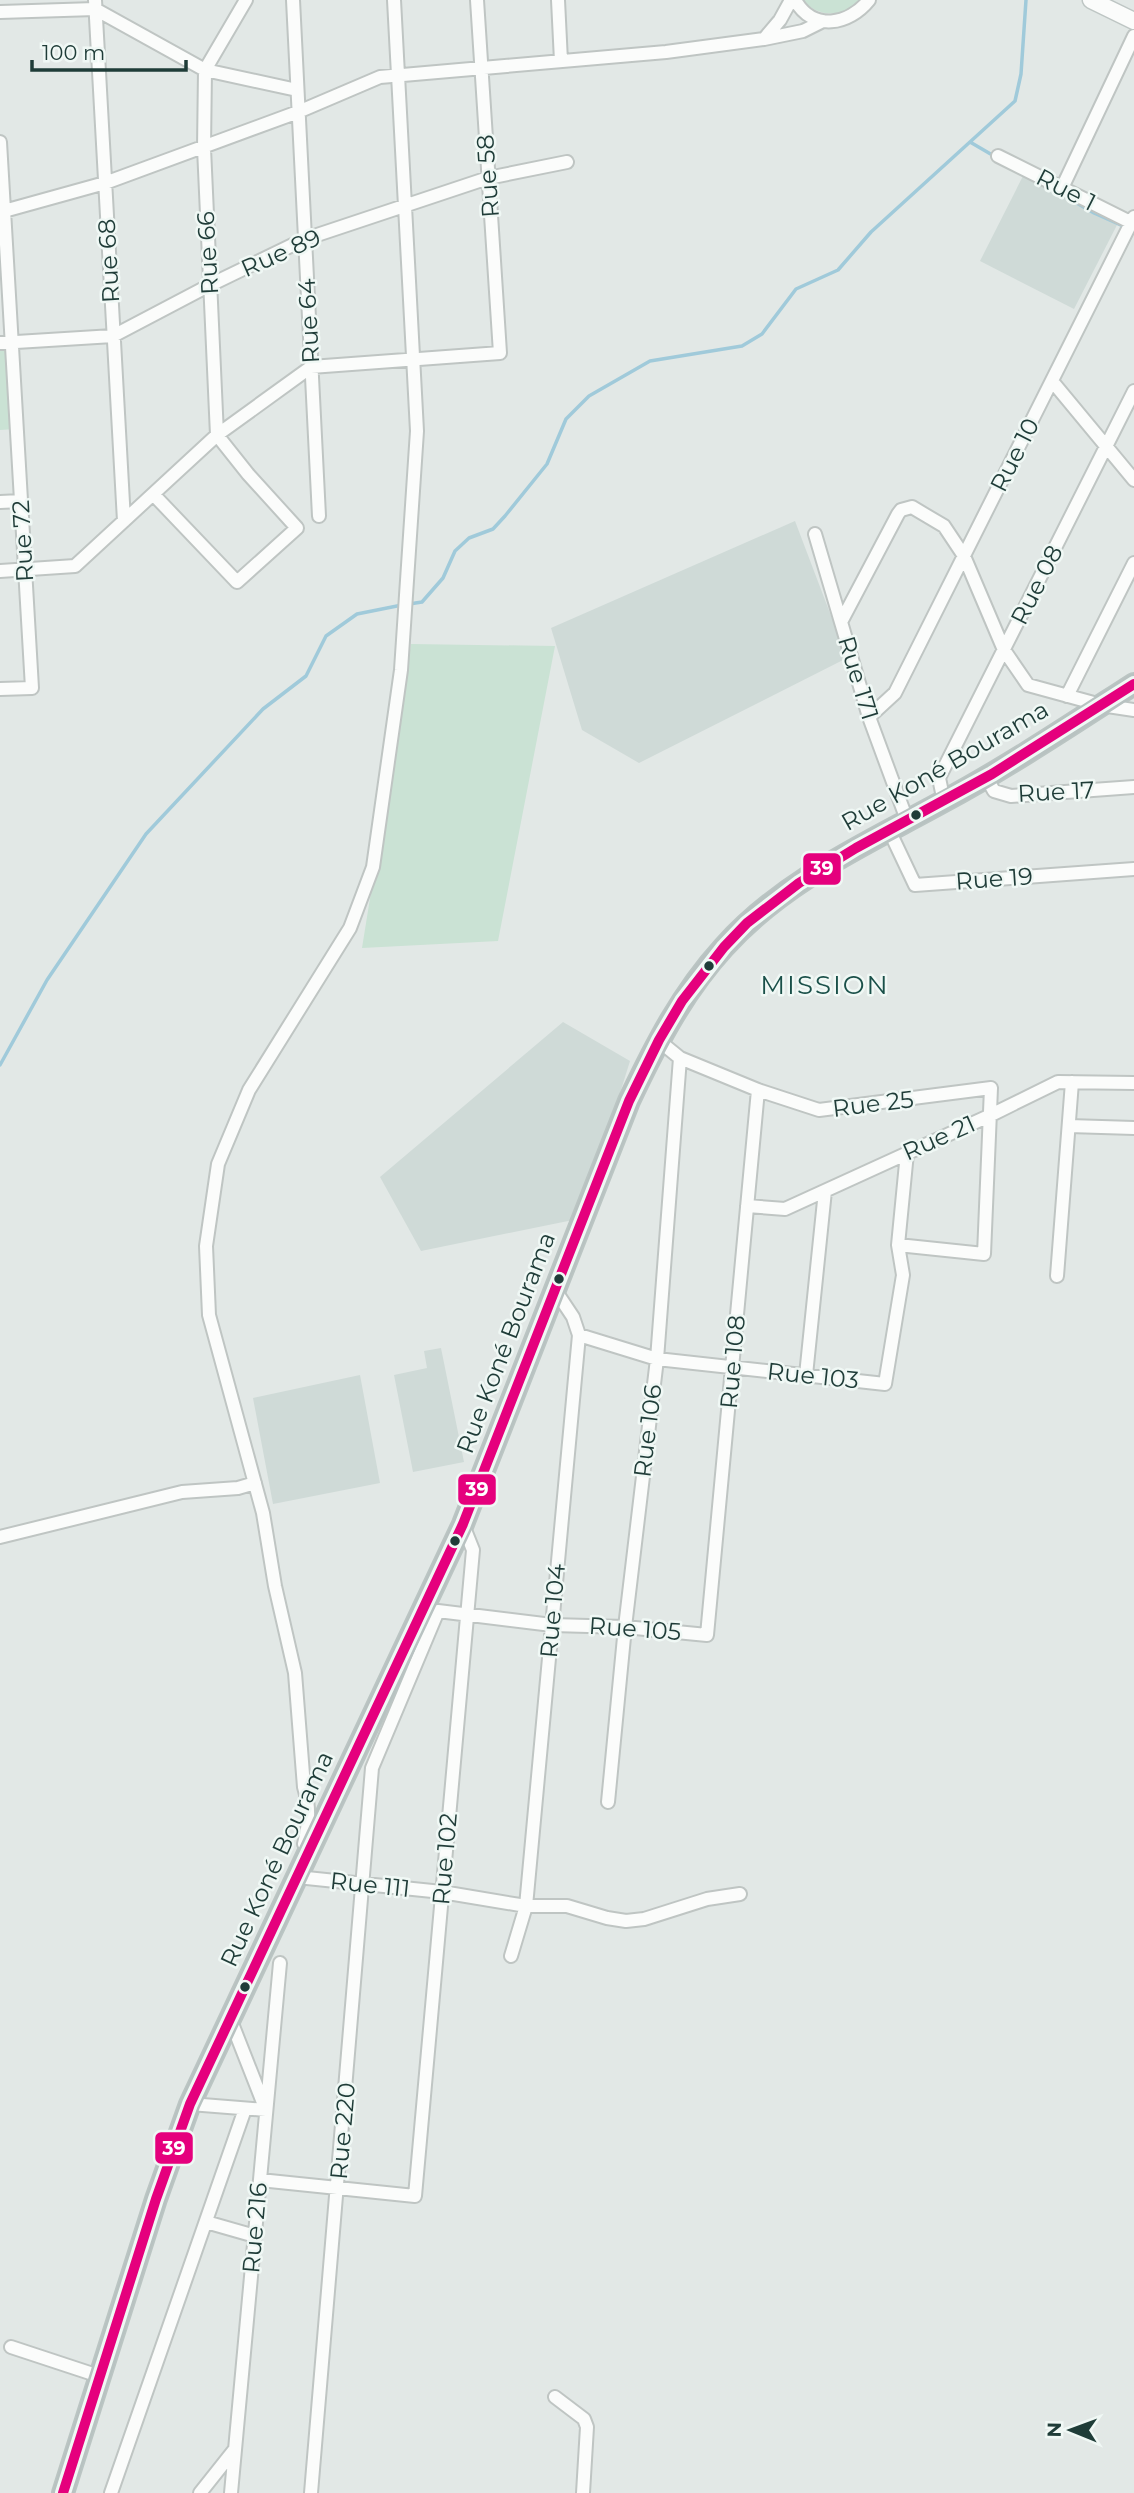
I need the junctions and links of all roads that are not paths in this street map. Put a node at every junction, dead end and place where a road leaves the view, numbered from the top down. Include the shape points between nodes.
1 (246, 0) edge
2 (293, 0) edge
3 (394, 0) edge
4 (477, 0) edge
5 (558, 0) edge
6 (793, 0) edge
7 (869, 0) edge
8 (1091, 0) edge
9 (95, 5) edge
10 (0, 12) edge
11 (823, 21) junction
12 (1134, 21) edge
13 (1134, 36) edge
14 (764, 38) junction
15 (561, 61) junction
16 (481, 69) junction
17 (205, 70) junction
18 (398, 76) junction
19 (298, 90) junction
20 (298, 112) junction
21 (0, 142) edge
22 (204, 148) junction
23 (998, 156) dead end
24 (567, 162) dead end
25 (488, 178) junction
26 (105, 183) junction
27 (1062, 188) junction
28 (405, 207) junction
29 (4, 211) junction
30 (1133, 221) edge
31 (3, 238) edge
32 (305, 239) junction
33 (210, 285) junction
34 (113, 336) junction
35 (6, 343) edge
36 (413, 359) junction
37 (311, 367) junction
38 (1052, 381) junction
39 (1134, 391) edge
40 (217, 435) junction
41 (1106, 447) junction
42 (1134, 480) edge
43 (153, 494) junction
44 (21, 501) junction
45 (0, 502) edge
46 (318, 516) dead end
47 (124, 521) junction
48 (815, 534) dead end
49 (964, 556) junction
50 (1134, 563) edge
51 (25, 570) junction
52 (0, 571) edge
53 (841, 622) junction
54 (1003, 650) junction
55 (1134, 684) edge
56 (0, 689) edge
57 (1067, 695) junction
58 (1101, 705) junction
59 (1134, 710) edge
60 (869, 717) junction
61 (986, 777) junction
62 (1134, 787) edge
63 (944, 802) junction
64 (898, 825) junction
65 (1134, 869) edge
66 (658, 1040) junction
67 (680, 1058) junction
68 (1072, 1082) junction
69 (1134, 1083) edge
70 (758, 1090) junction
71 (991, 1115) junction
72 (1069, 1126) junction
73 (1134, 1128) edge
74 (907, 1153) junction
75 (825, 1191) junction
76 (747, 1206) junction
77 (898, 1245) junction
78 (1057, 1276) dead end
79 (555, 1290) junction
80 (579, 1335) junction
81 (657, 1359) junction
82 (732, 1367) junction
83 (806, 1375) junction
84 (255, 1483) junction
85 (463, 1524) junction
86 (0, 1537) edge
87 (438, 1611) joint
88 (467, 1613) junction
89 (552, 1625) junction
90 (625, 1627) junction
91 (707, 1634) joint
92 (608, 1802) dead end
93 (297, 1877) junction
94 (364, 1884) junction
95 (442, 1892) junction
96 (740, 1894) dead end
97 (526, 1906) junction
98 (511, 1956) dead end
99 (280, 1963) dead end
100 (230, 2021) junction
101 (190, 2104) junction
102 (245, 2109) junction
103 (267, 2110) junction
104 (260, 2180) junction
105 (338, 2188) junction
106 (206, 2222) junction
107 (255, 2236) junction
108 (10, 2347) dead end
109 (99, 2375) junction
110 (555, 2397) dead end
111 (235, 2449) junction
112 (63, 2493) edge
113 (111, 2493) edge
114 (200, 2493) edge
115 (231, 2493) edge
116 (311, 2493) edge
117 (583, 2493) edge

1 - 17 street
2 - 19 street, Rue 64
3 - 18 street
4 - 16 street, Rue 58
5 - 15 street
6 - 11 street
6 - 14 street
7 - 11 street via 846,19
8 - 12 street
9 - 10 street
9 - 17 street
9 - 26 street, Rue 68
11 - 14 street via 803,31
13 - 27 street
14 - 15 street
15 - 16 street
16 - 18 street
16 - 25 street, Rue 58
17 - 19 street
17 - 22 street, Rue 66
18 - 20 street via 380,77
18 - 28 street
19 - 20 street, Rue 64
20 - 22 street
20 - 32 street, Rue 64
21 - 29 street, Rue 72
22 - 26 street
22 - 33 street, Rue 66
23 - 27 street, Rue 1
24 - 25 street, Rue 89
25 - 28 street, Rue 89
25 - 36 street, Rue 58 via 500,353
26 - 29 street
26 - 34 street, Rue 68
27 - 30 street, Rue 1
28 - 32 street, Rue 89
28 - 36 street
29 - 31 street, Rue 72
30 - 38 street, Rue 10
31 - 35 street, Rue 72
32 - 33 street, Rue 89
32 - 37 street, Rue 64
33 - 34 street, Rue 89
33 - 40 street, Rue 66
34 - 35 street, Rue 89
34 - 47 street, Rue 68
35 - 44 street, Rue 72
36 - 37 street
36 - 84 street via 417,431 401,670 373,867 349,928 249,1090 218,1164 206,1246 209,1315
37 - 40 street
37 - 46 street, Rue 64
38 - 41 street
38 - 49 street, Rue 10
39 - 41 street, Rue 08
40 - 43 street
40 - 43 street via 297,528 237,582
41 - 42 street
41 - 54 street, Rue 08
43 - 47 street
44 - 45 street
44 - 51 street, Rue 72
47 - 51 street via 75,566
48 - 53 street, Rue 171
49 - 53 street via 944,526 912,507 901,510
49 - 54 street
49 - 60 street, Rue 10 via 895,693
50 - 57 street
51 - 52 street
51 - 56 street, Rue 72 via 32,688
53 - 60 street, Rue 171
54 - 57 street via 1028,685
54 - 63 street, Rue 08 via 939,778
55 - 58 highway, Rue Koné Bourama
57 - 58 street
58 - 59 street
58 - 61 highway, Rue Koné Bourama
60 - 64 street, Rue 171
61 - 62 street, Rue 17 via 994,791 1011,796
61 - 63 highway, Rue Koné Bourama
63 - 64 highway, Rue Koné Bourama
64 - 65 street, Rue 19 via 915,885
64 - 66 highway, Rue Koné Bourama via 804,879 752,919 684,998
66 - 67 street, Rue 25
66 - 79 highway, Rue Koné Bourama via 629,1101
67 - 70 street, Rue 25
67 - 81 street, Rue 106
68 - 69 street, Rue 21
68 - 71 street, Rue 21 via 1058,1082
68 - 72 street
70 - 71 street, Rue 25 via 819,1110 991,1088
70 - 76 street, Rue 108
71 - 74 street, Rue 21
71 - 77 street via 984,1254
72 - 73 street
72 - 78 street
74 - 75 street, Rue 21
74 - 77 street
75 - 76 street, Rue 21 via 785,1209
75 - 83 street
76 - 82 street, Rue 108
77 - 83 street, Rue 103 via 903,1275 884,1384
79 - 80 street, Rue 104
79 - 85 highway, Rue Koné Bourama
80 - 81 street, Rue 103
80 - 89 street, Rue 104
81 - 82 street, Rue 103
81 - 90 street, Rue 106
82 - 83 street, Rue 103
82 - 91 street, Rue 108
84 - 86 street via 182,1492
84 - 93 street via 295,1673 309,1812
85 - 88 street, Rue 102 via 473,1550
85 - 93 highway, Rue Koné Bourama
87 - 88 street, Rue 105
87 - 94 street, Rue 220 via 372,1768
88 - 89 street, Rue 105
88 - 95 street, Rue 102
89 - 90 street, Rue 105
89 - 97 street, Rue 104
90 - 91 street, Rue 105
90 - 92 street, Rue 106
93 - 94 street, Rue 111
93 - 100 highway, Rue Koné Bourama
94 - 95 street, Rue 111
94 - 105 street, Rue 220
95 - 97 street, Rue 111
95 - 105 street, Rue 102 via 415,2196
96 - 97 street, Rue 111 via 626,1921 567,1906
97 - 98 street, Rue 104
99 - 103 street, Rue 216
100 - 101 highway, Rue Koné Bourama
100 - 103 street
101 - 102 street
101 - 109 highway, Rue Koné Bourama
102 - 103 street
102 - 106 street
103 - 104 street, Rue 216
104 - 105 street
104 - 107 street, Rue 216
105 - 116 street, Rue 220
106 - 107 street
106 - 113 street
107 - 111 street, Rue 216
108 - 109 street
109 - 112 highway, Rue Koné Bourama
110 - 117 street via 584,2419 587,2427
111 - 114 street
111 - 115 street, Rue 216

